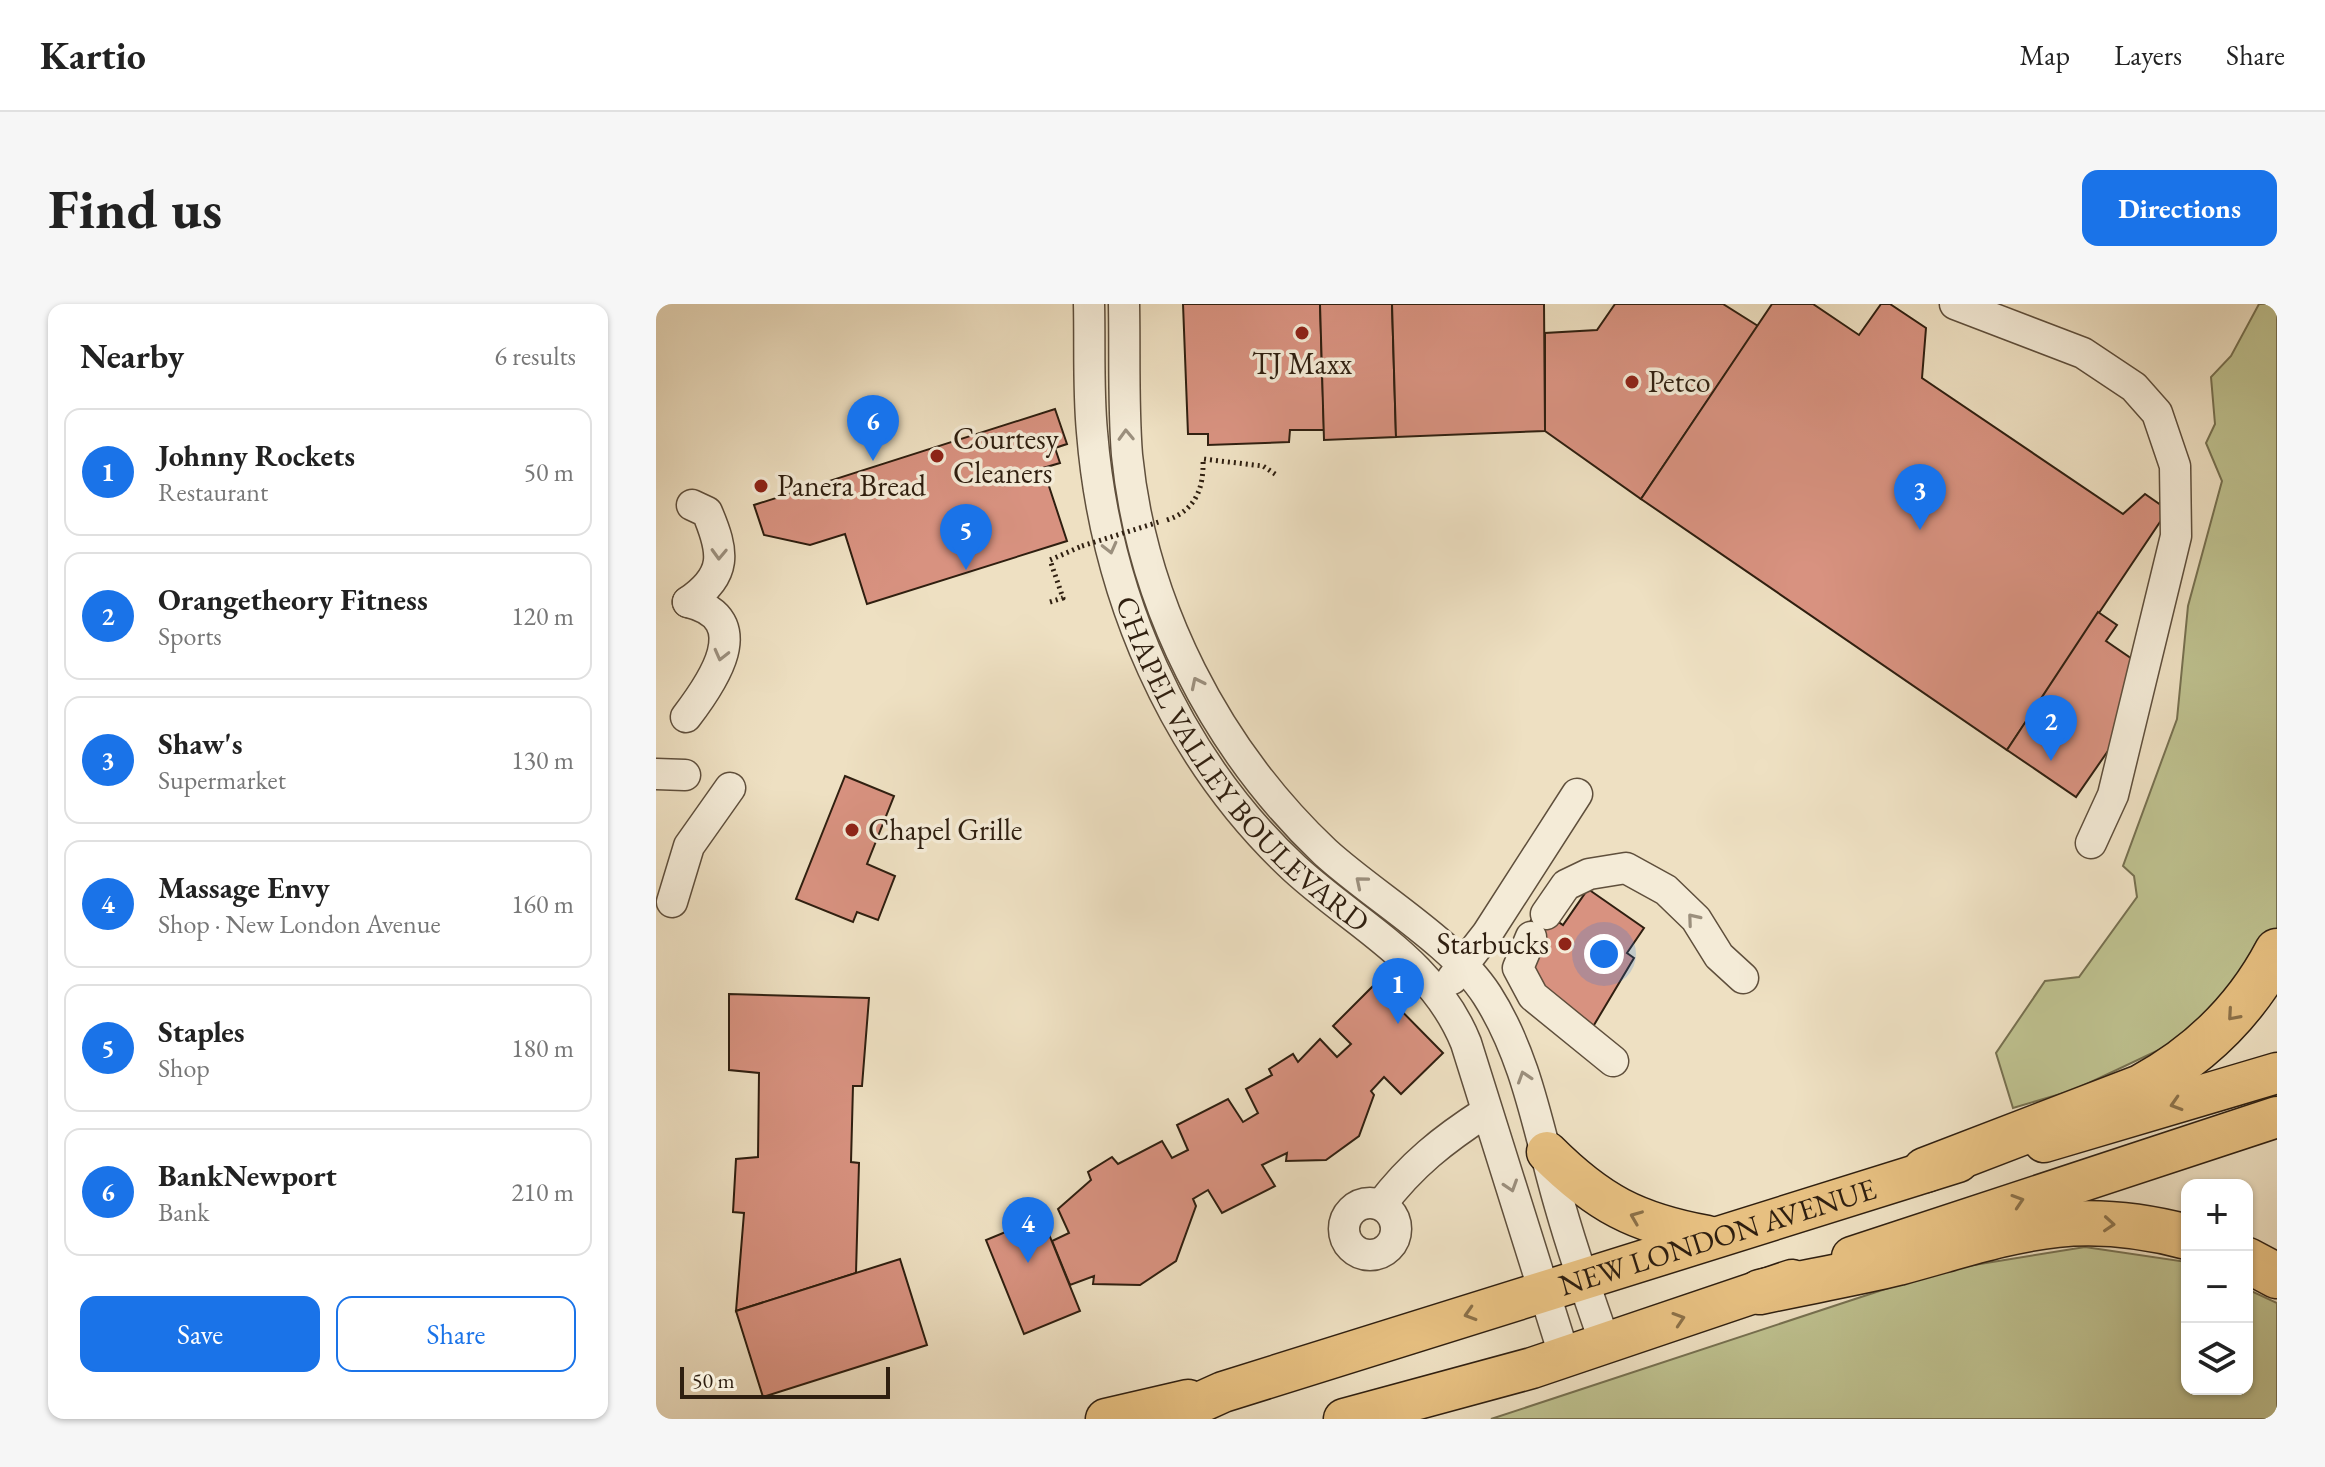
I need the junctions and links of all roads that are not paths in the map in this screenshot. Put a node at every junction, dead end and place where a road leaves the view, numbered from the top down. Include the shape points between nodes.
1 (1089, 304) edge
2 (1124, 304) edge
3 (1955, 304) edge
4 (692, 505) dead end
5 (686, 717) dead end
6 (730, 788) dead end
7 (1577, 794) dead end
8 (2091, 843) dead end
9 (672, 902) dead end
10 (2277, 951) edge
11 (1463, 965) junction
12 (1743, 978) dead end
13 (1441, 993) junction
14 (1613, 1061) dead end
15 (2277, 1073) edge
16 (1486, 1112) junction
17 (2277, 1117) edge
18 (1547, 1152) junction
19 (1925, 1170) junction
20 (1381, 1205) dead end
21 (2181, 1236) edge
22 (1711, 1237) junction
23 (2253, 1263) edge
24 (2277, 1276) edge
25 (1582, 1278) junction
26 (1545, 1291) junction
27 (1760, 1292) junction
28 (1605, 1343) junction
29 (1565, 1358) junction
30 (1223, 1392) junction
31 (1106, 1419) edge
32 (1163, 1419) edge
33 (1344, 1419) edge

1 -> 13 street, CHAPEL VALLEY BOULEVARD via 1091,429 1104,521 1139,637 1170,704 1226,792 1284,858
11 -> 2 street, CHAPEL VALLEY BOULEVARD via 1308,835 1252,772 1206,701 1170,624 1138,522 1127,456
3 - 8 street via 2083,353 2134,387 2157,413 2175,466 2176,536 2113,795
4 -> 5 street via 707,512 722,546 718,572 688,602 706,606 721,626 726,648 713,681
6 - 9 street via 689,846
7 - 11 street
10 -> 19 highway via 2220,1030 2164,1075
11 - 13 street
18 -> 11 street, CHAPEL VALLEY BOULEVARD via 1508,1034
12 -> 14 street via 1666,890 1626,868 1589,874 1566,885 1538,925 1518,968 1533,996
13 - 16 street, CHAPEL VALLEY BOULEVARD via 1466,1043
15 -> 19 main road, NEW LONDON AVENUE via 2076,1134
16 - 20 street via 1438,1143 1404,1174
16 -> 26 street, CHAPEL VALLEY BOULEVARD
27 -> 17 main road, NEW LONDON AVENUE via 1890,1243
22 -> 18 main road via 1620,1211 1588,1191
18 - 25 street, CHAPEL VALLEY BOULEVARD
19 - 22 main road, NEW LONDON AVENUE
27 -> 21 highway via 2041,1225 2126,1225
22 - 25 main road, NEW LONDON AVENUE
23 - 24 highway
25 - 26 main road, NEW LONDON AVENUE
25 - 28 street, CHAPEL VALLEY BOULEVARD
26 - 29 street, CHAPEL VALLEY BOULEVARD
26 -> 30 main road, NEW LONDON AVENUE
28 -> 27 main road, NEW LONDON AVENUE
28 - 29 main road, NEW LONDON AVENUE
29 - 33 main road, NEW LONDON AVENUE
30 - 31 main road
30 - 32 main road, NEW LONDON AVENUE

